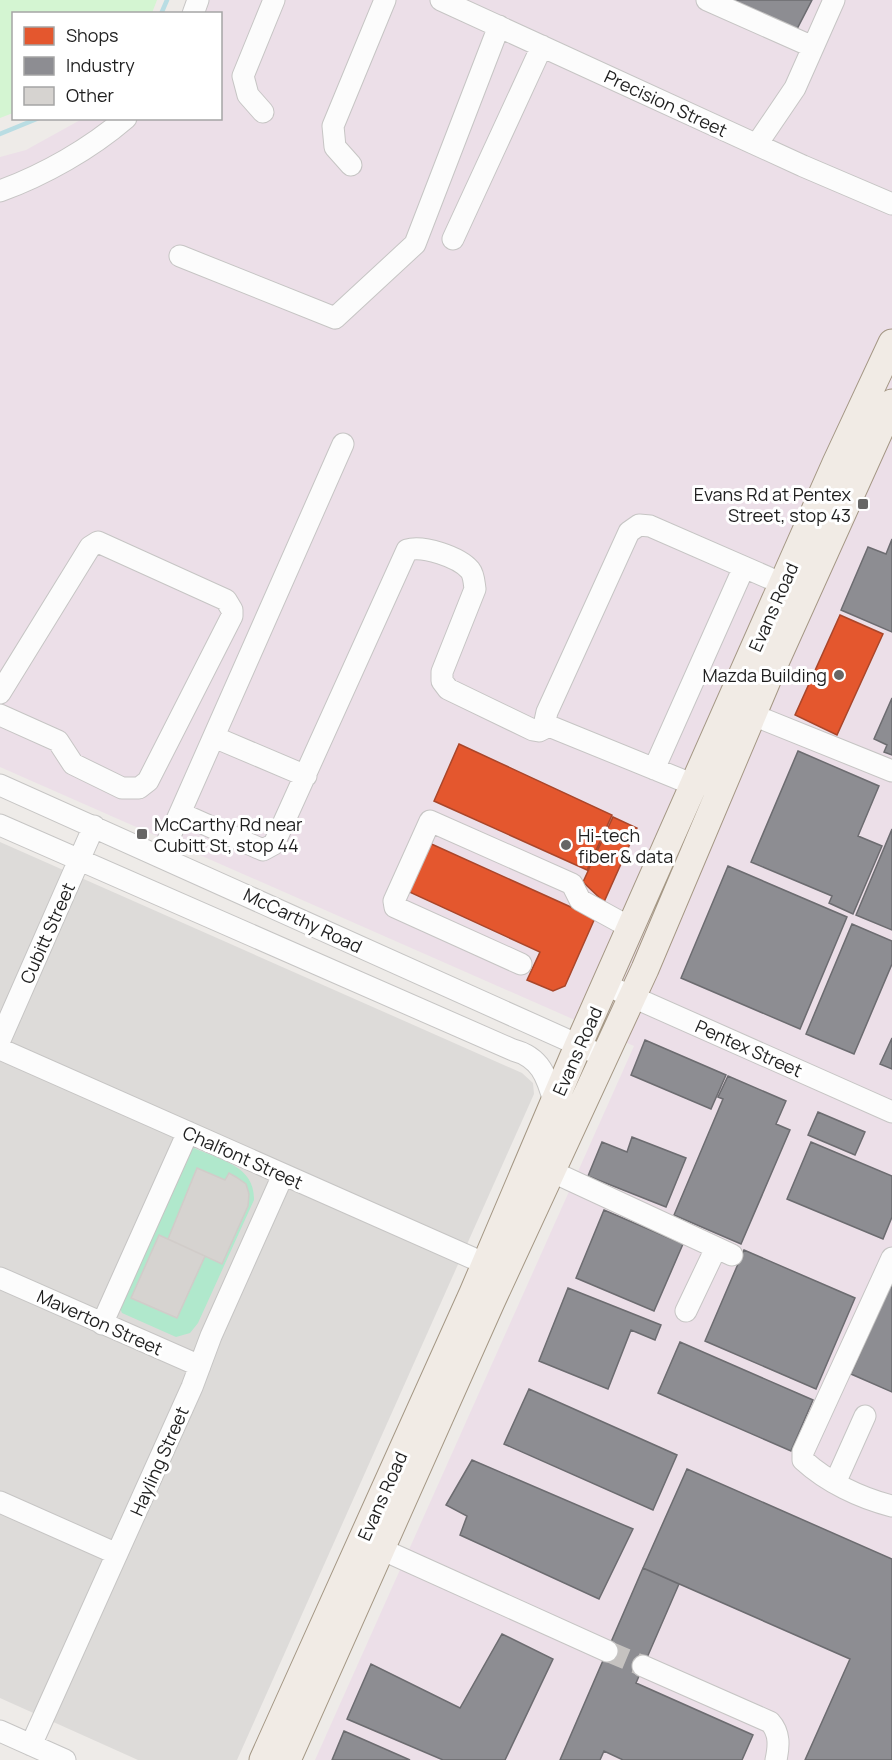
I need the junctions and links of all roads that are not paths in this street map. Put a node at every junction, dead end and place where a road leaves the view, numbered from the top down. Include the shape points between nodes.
1 (274, 0) edge
2 (385, 0) edge
3 (441, 0) edge
4 (706, 0) edge
5 (834, 0) edge
6 (500, 26) junction
7 (542, 46) junction
8 (813, 47) junction
9 (263, 112) dead end
10 (124, 120) edge
11 (758, 144) junction
12 (351, 165) dead end
13 (0, 191) edge
14 (892, 204) edge
15 (453, 239) dead end
16 (180, 256) dead end
17 (892, 343) edge
18 (885, 398) edge
19 (344, 444) dead end
20 (744, 567) junction
21 (783, 584) junction
22 (0, 693) edge
23 (0, 715) edge
24 (753, 715) junction
25 (549, 726) junction
26 (214, 737) junction
27 (654, 769) junction
28 (892, 771) edge
29 (306, 776) junction
30 (0, 785) edge
31 (694, 785) junction
32 (180, 813) junction
33 (0, 825) edge
34 (94, 826) junction
35 (161, 856) junction
36 (79, 860) junction
37 (631, 928) junction
38 (521, 964) dead end
39 (606, 985) junction
40 (633, 997) junction
41 (0, 1040) edge
42 (578, 1046) junction
43 (0, 1049) edge
44 (605, 1057) junction
45 (554, 1102) junction
46 (892, 1112) edge
47 (188, 1132) junction
48 (553, 1172) junction
49 (283, 1175) junction
50 (892, 1258) edge
51 (486, 1264) junction
52 (0, 1278) edge
53 (686, 1311) dead end
54 (102, 1324) junction
55 (200, 1366) junction
56 (865, 1416) dead end
57 (835, 1483) junction
58 (0, 1502) edge
59 (892, 1506) edge
60 (381, 1549) junction
61 (117, 1554) junction
62 (608, 1651) tunnel mouth
63 (643, 1666) tunnel mouth
64 (0, 1731) edge
65 (31, 1744) junction
66 (65, 1760) edge
67 (263, 1760) edge
68 (287, 1760) edge
69 (776, 1760) edge

1 - 9 street via 243,76 248,95
2 - 12 street via 333,126 335,147
3 - 6 street, Precision Street
4 - 8 street
5 - 8 street
6 - 7 street, Precision Street
6 - 16 street via 415,244 335,318
7 - 11 street, Precision Street
7 - 15 street
8 - 11 street via 795,88
10 - 13 street via 104,137 20,184
11 - 14 street, Precision Street
17 - 18 main road, Evans Road
18 - 21 main road, Evans Road
18 - 24 main road, Evans Road
19 - 26 street
20 - 21 street
20 - 25 street via 650,526 639,525 629,532 547,712 545,721
20 - 27 street
21 - 31 main road, Evans Road
22 - 23 street via 90,547 98,542 226,600 232,610 148,781 139,788 122,788 73,764 58,741
24 - 28 street
24 - 40 main road, Evans Road
25 - 27 street
25 - 29 street via 533,730 448,689 442,681 442,672 475,588 474,577 469,568 418,546 407,550
26 - 29 street
26 - 32 street
27 - 31 street
29 - 32 street via 270,848 263,850
30 - 34 street, McCarthy Road
31 - 37 main road, Evans Road
32 - 35 street
33 - 36 street, McCarthy Road
34 - 35 street, McCarthy Road
34 - 36 street, Cubitt Street
35 - 42 street, McCarthy Road
36 - 41 street, Cubitt Street
36 - 45 street, McCarthy Road via 530,1055 549,1080
37 - 38 street via 580,900 572,884 430,821 395,907
37 - 39 main road, Evans Road
39 - 40 street, Pentex Street
39 - 42 main road, Evans Road
40 - 44 main road, Evans Road
40 - 46 street, Pentex Street
42 - 44 street, McCarthy Road
42 - 45 main road, Evans Road
43 - 47 street, Chalfont Street
44 - 48 main road, Evans Road
45 - 51 main road, Evans Road
47 - 49 street, Chalfont Street
47 - 54 street
48 - 53 street via 724,1252
48 - 60 main road, Evans Road
49 - 51 street, Chalfont Street
49 - 55 street, Hayling Street
50 - 57 street via 803,1452 803,1460
51 - 67 main road, Evans Road
52 - 54 street, Maverton Street
54 - 55 street, Maverton Street
55 - 61 street, Hayling Street
56 - 57 street
57 - 59 street
58 - 61 street
60 - 62 street
60 - 68 main road, Evans Road
61 - 65 street, Hayling Street
63 - 69 street via 770,1722 777,1730
64 - 65 street
65 - 66 street

